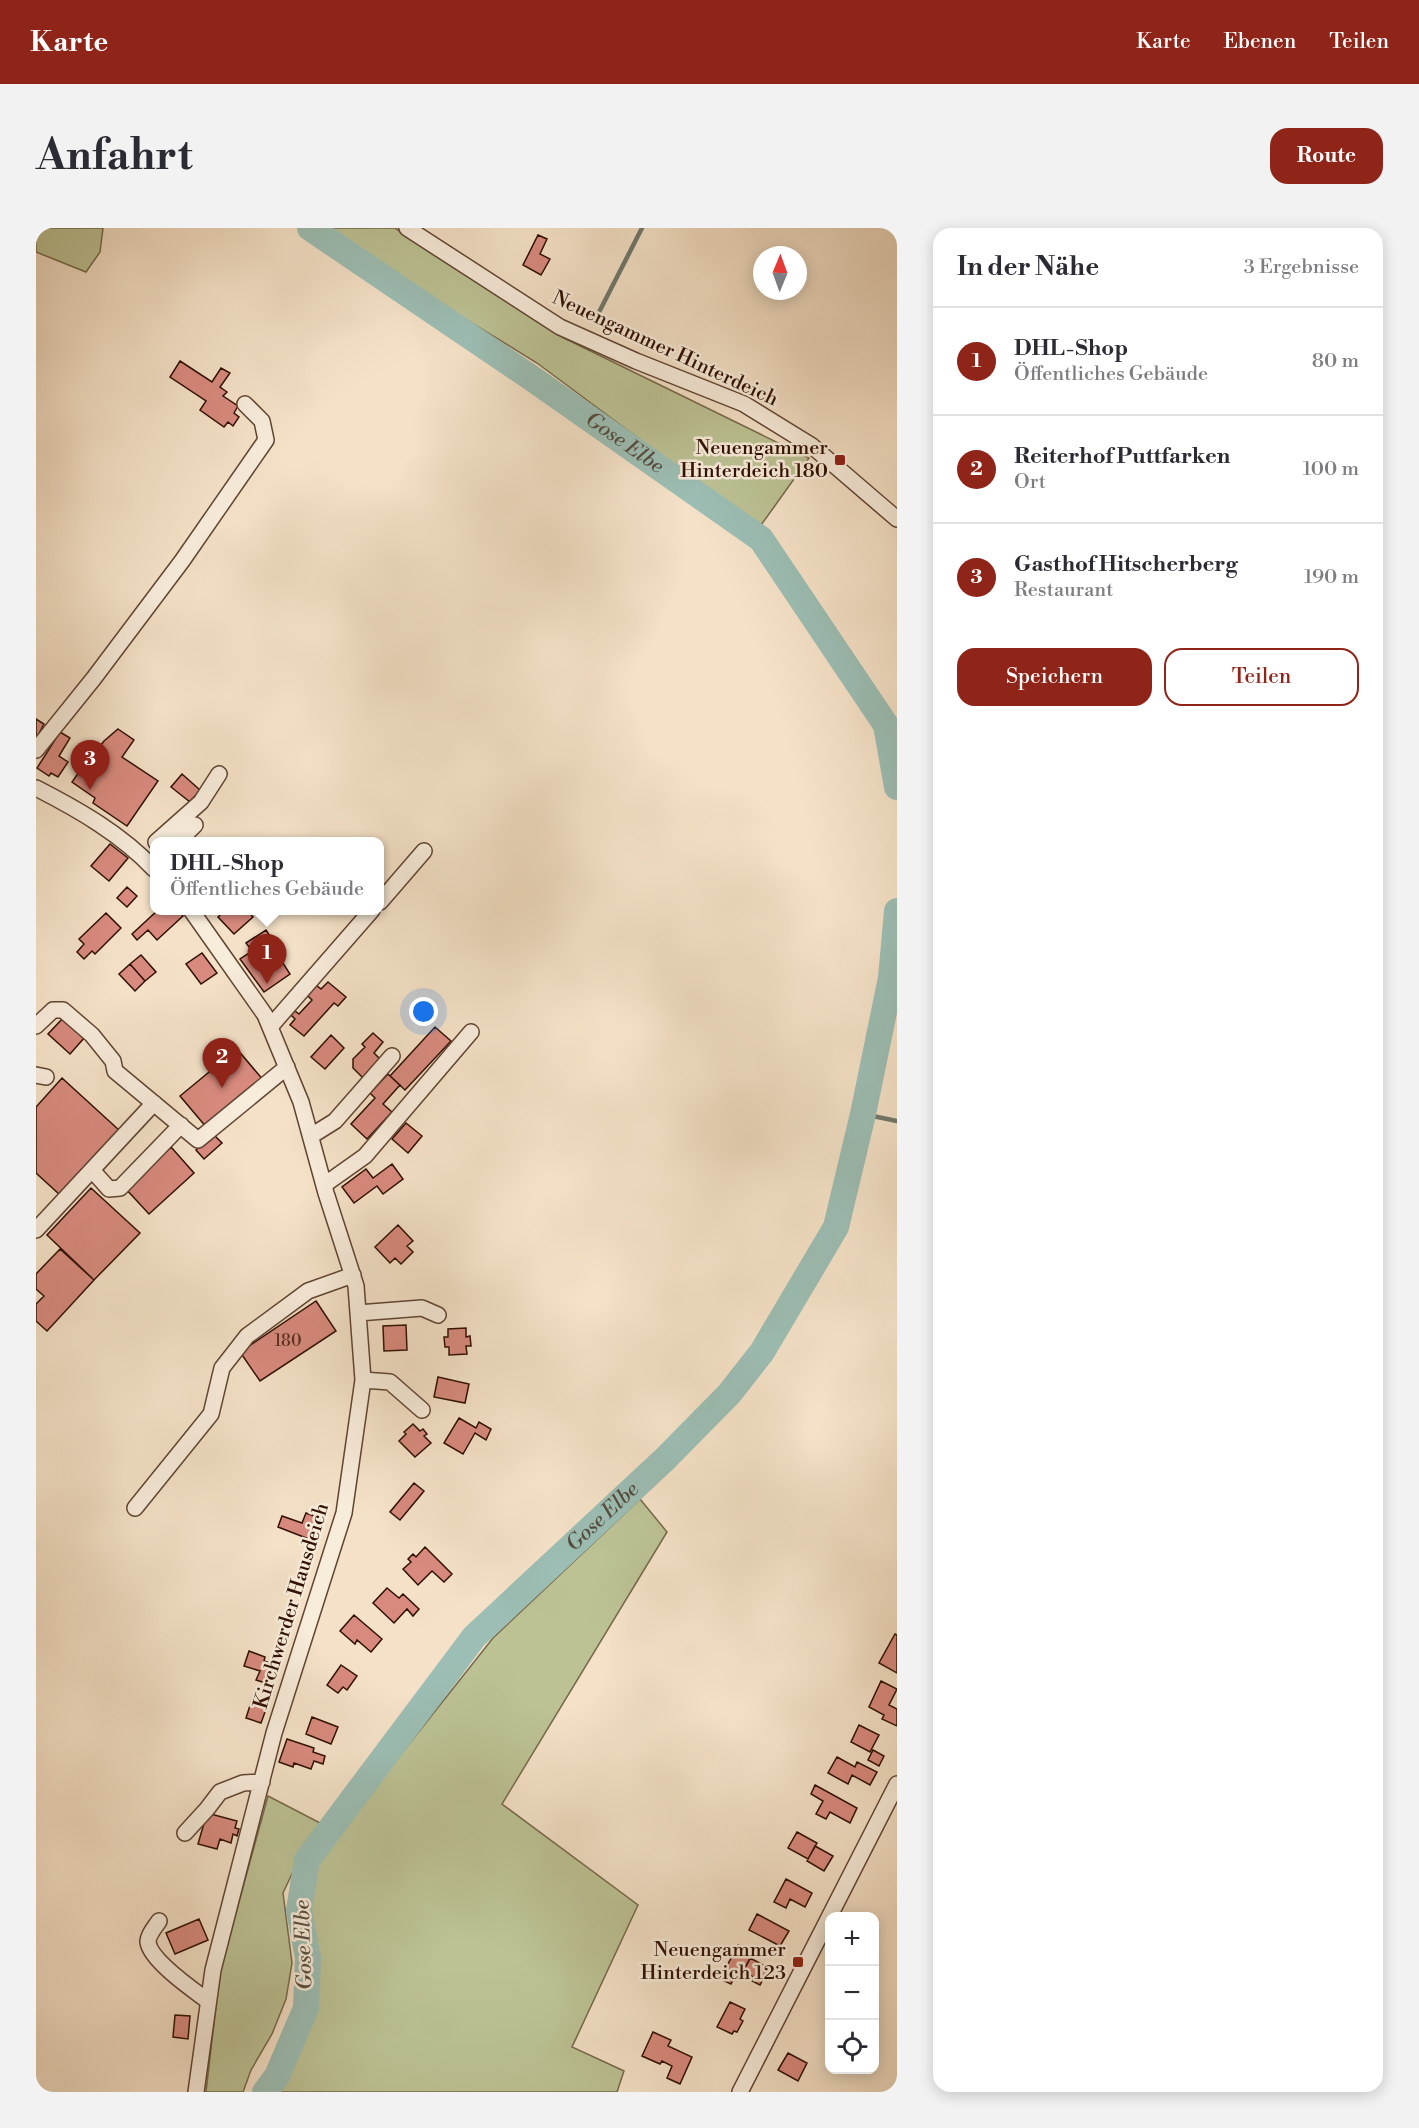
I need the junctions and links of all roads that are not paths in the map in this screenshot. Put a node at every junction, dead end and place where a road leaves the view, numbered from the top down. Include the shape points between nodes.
1 (406, 228) edge
2 (245, 404) dead end
3 (897, 519) edge
4 (36, 750) edge
5 (219, 774) dead end
6 (36, 788) edge
7 (195, 825) dead end
8 (161, 837) edge
9 (183, 837) edge
10 (424, 851) dead end
11 (150, 862) edge
12 (384, 897) edge
13 (195, 915) edge
14 (368, 915) edge
15 (36, 1026) edge
16 (270, 1027) junction
17 (471, 1032) dead end
18 (392, 1056) dead end
19 (287, 1067) junction
20 (154, 1103) junction
21 (181, 1125) junction
22 (311, 1136) junction
23 (92, 1170) junction
24 (324, 1185) junction
25 (36, 1230) edge
26 (352, 1275) junction
27 (358, 1312) junction
28 (438, 1315) dead end
29 (363, 1380) junction
30 (422, 1410) dead end
31 (135, 1508) dead end
32 (262, 1782) junction
33 (897, 1784) edge
34 (185, 1833) dead end
35 (159, 1921) dead end
36 (208, 2001) junction
37 (196, 2092) edge
38 (740, 2092) edge

1 - 3 street, Neuengammer Hinterdeich via 560,327 744,404 812,446
2 - 4 street via 262,421 266,440 182,561
5 - 8 street via 201,802
6 - 11 street via 111,832
7 - 9 street
10 - 12 street
13 - 16 street, Kirchwerder Hausdeich via 265,1014
14 - 16 street
15 - 20 street via 53,1010 63,1010 92,1035 113,1061 115,1071
16 - 19 street, Kirchwerder Hausdeich
17 - 24 street via 365,1156
18 - 22 street via 335,1121
19 - 21 street via 198,1140
19 - 22 street, Kirchwerder Hausdeich
20 - 21 street
20 - 23 street
21 - 23 street via 120,1188 109,1189
22 - 24 street, Kirchwerder Hausdeich
23 - 25 street
24 - 26 street, Kirchwerder Hausdeich
26 - 27 street, Kirchwerder Hausdeich
26 - 31 street via 308,1291 247,1336 222,1368 211,1414
27 - 28 street via 422,1308
27 - 29 street, Kirchwerder Hausdeich
29 - 30 street via 390,1382
29 - 32 street, Kirchwerder Hausdeich via 344,1513
32 - 34 street via 243,1783 220,1792
32 - 36 street, Kirchwerder Hausdeich
33 - 38 street
35 - 36 street via 149,1936 150,1949
36 - 37 street, Kirchwerder Hausdeich

